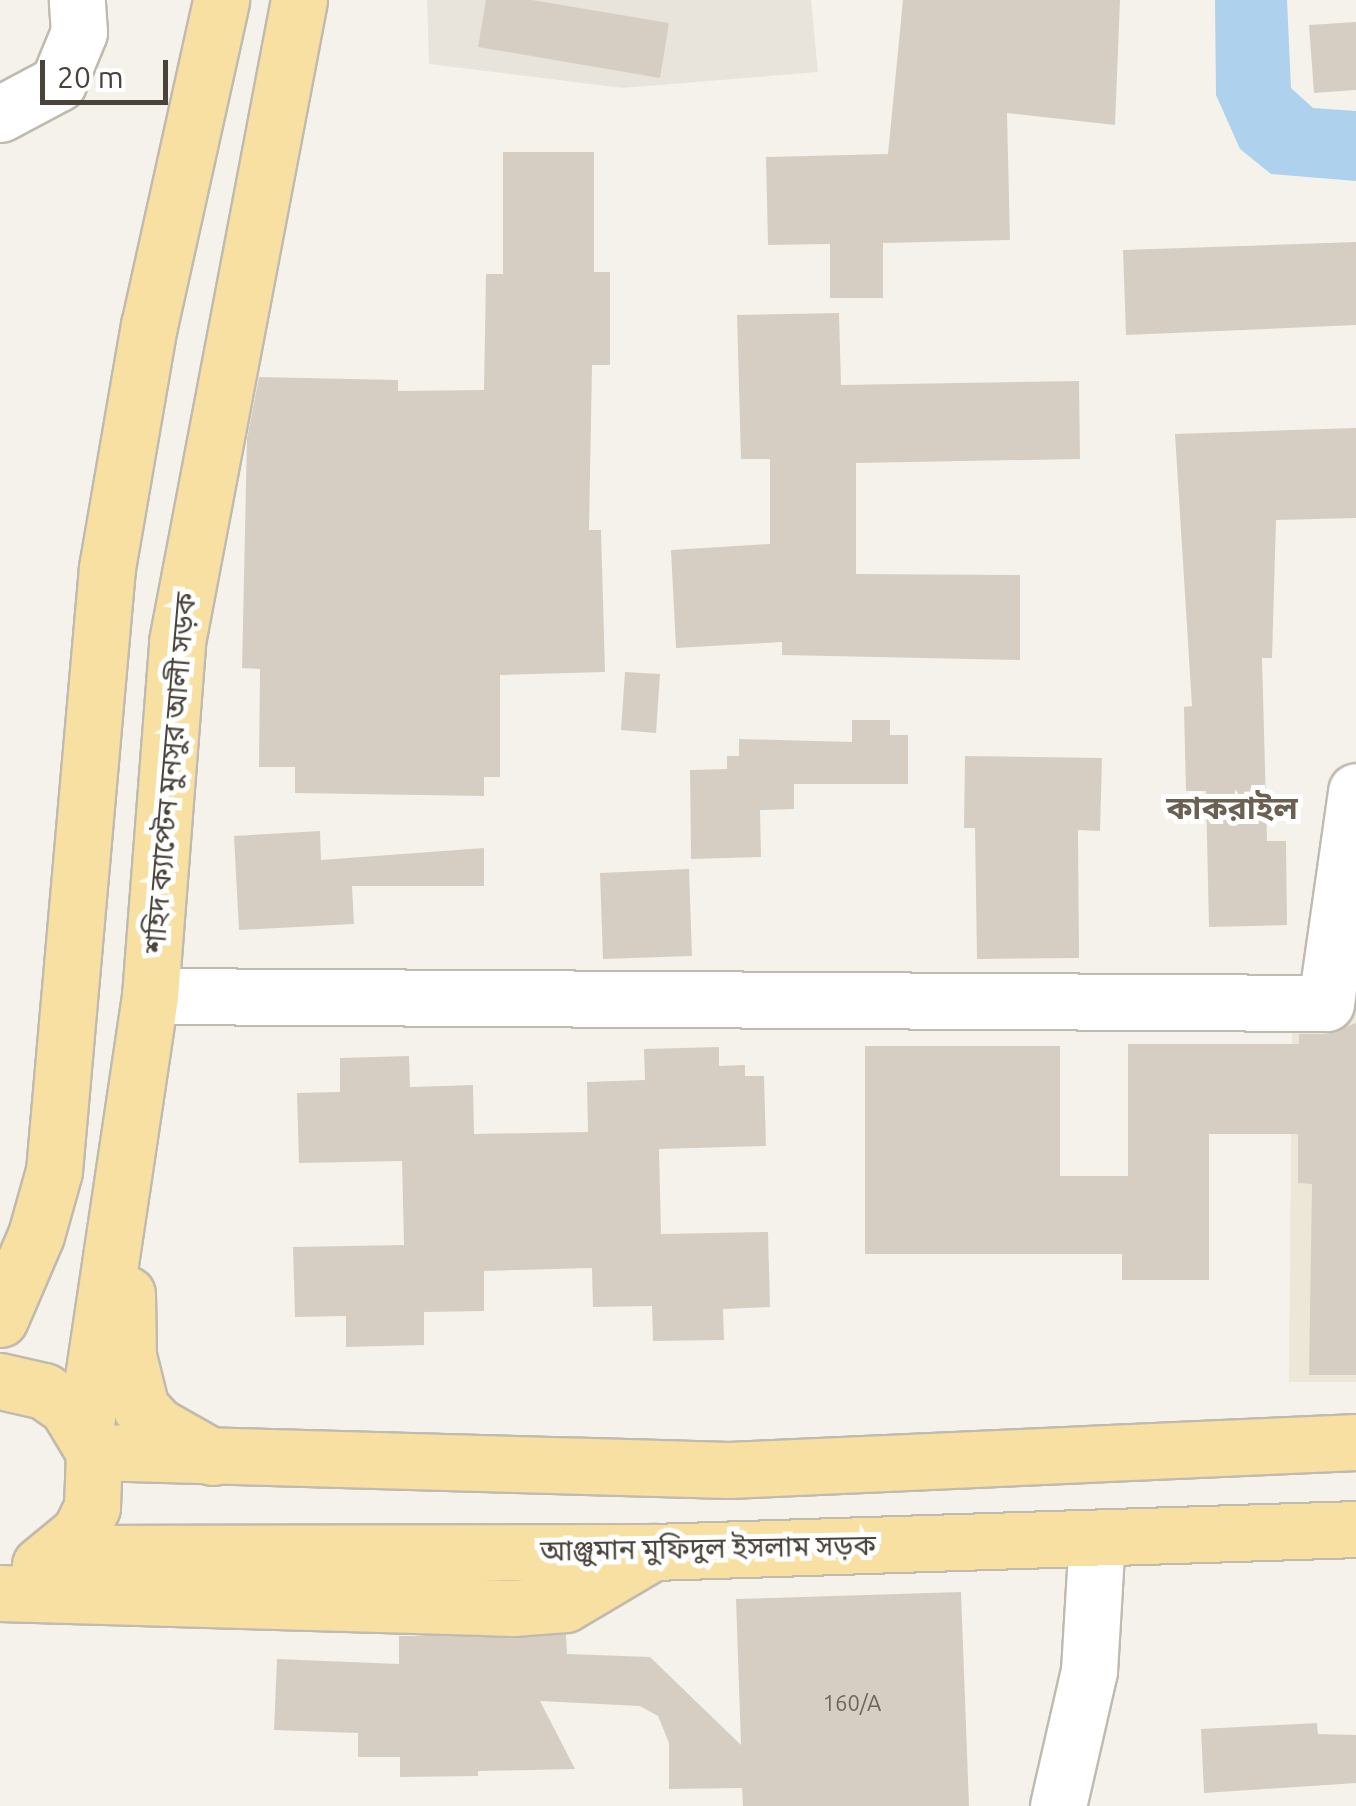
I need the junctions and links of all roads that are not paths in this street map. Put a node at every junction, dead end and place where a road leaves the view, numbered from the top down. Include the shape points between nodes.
1 (76, 0) edge
2 (221, 0) edge
3 (299, 0) edge
4 (0, 114) edge
5 (1356, 792) edge
6 (150, 996) junction
7 (124, 1176) junction
8 (0, 1319) edge
9 (0, 1381) edge
10 (89, 1441) junction
11 (1356, 1442) edge
12 (217, 1458) junction
13 (1356, 1529) edge
14 (1096, 1538) junction
15 (653, 1552) junction
16 (61, 1553) junction
17 (0, 1574) edge
18 (0, 1593) edge
19 (1058, 1806) edge

1 - 4 street via 80,32 58,83
2 - 8 main road via 149,326 107,568 54,1171
3 - 6 main road, শহিদ ক্যাপ্টেন মুনসুর আলী সড়ক via 177,642
5 - 6 street via 1326,1004
6 - 7 main road, শহিদ ক্যাপ্টেন মুনসুর আলী সড়ক
7 - 10 main road, শহিদ ক্যাপ্টেন মুনসুর আলী সড়ক
7 - 12 main road via 133,1239 128,1356 141,1408 158,1426
9 - 10 main road via 44,1392
10 - 12 main road
10 - 16 main road, শহিদ ক্যাপ্টেন মুনসুর আলী সড়ক via 92,1507
11 - 12 main road via 729,1470
13 - 14 main road, আঞ্জুমান মুফিদুল ইসলাম সড়ক
14 - 15 main road, আঞ্জুমান মুফিদুল ইসলাম সড়ক
14 - 19 street via 1089,1671
15 - 16 main road, আঞ্জুমান মুফিদুল ইসলাম সড়ক
15 - 18 main road via 565,1604 513,1608
16 - 17 main road via 34,1568

